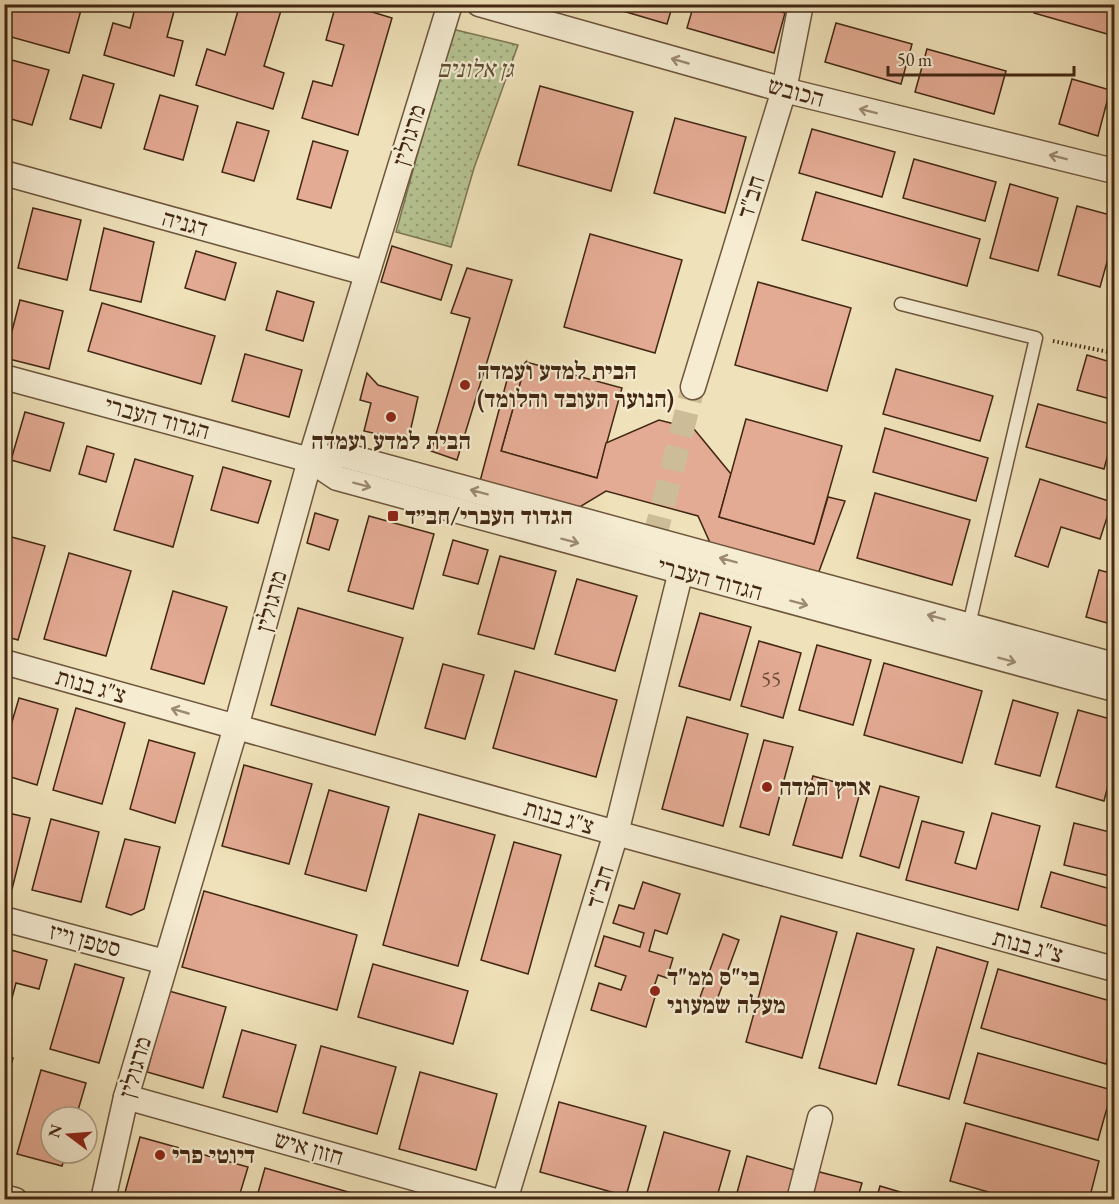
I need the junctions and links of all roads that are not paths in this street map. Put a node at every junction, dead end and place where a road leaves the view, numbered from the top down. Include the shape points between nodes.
1 (450, 4) edge
2 (479, 4) edge
3 (801, 4) edge
4 (784, 90) junction
5 (1114, 171) edge
6 (4, 173) edge
7 (366, 273) junction
8 (901, 304) dead end
9 (4, 377) edge
10 (693, 387) tunnel mouth
11 (310, 460) junction
12 (681, 571) junction
13 (966, 637) junction
14 (4, 662) edge
15 (1114, 665) edge
16 (1114, 689) edge
17 (236, 727) junction
18 (616, 833) junction
19 (4, 919) edge
20 (165, 962) junction
21 (1114, 969) edge
22 (126, 1097) junction
23 (820, 1118) dead end
24 (4, 1197) edge
25 (15, 1200) edge
26 (103, 1200) edge
27 (492, 1200) edge
28 (505, 1200) edge
29 (799, 1200) edge

1 - 7 street, מרגולין
4 -> 2 street, הכובש
3 - 4 street, חב"ד
5 -> 4 street, הכובש
4 - 10 street, חב"ד
6 - 7 street, דגניה
7 - 11 street, מרגולין
8 - 13 lane via 1036,338
9 - 11 street, הגדוד העברי
11 -> 12 street, הגדוד העברי via 337,478
13 -> 11 street, הגדוד העברי via 344,455
11 - 17 street, מרגולין
12 -> 13 street, הגדוד העברי
12 - 18 street, חב"ד
13 - 15 street, הגדוד העברי
13 -> 16 street, הגדוד העברי
17 -> 14 street, צ"ג בנות
17 - 18 street, צ"ג בנות
17 - 20 street, מרגולין
18 - 21 street, צ"ג בנות
18 - 28 street, חב"ד
19 - 20 street, סטפן וייז
20 - 22 street, מרגולין
22 - 26 street, מרגולין
22 - 27 street, חזון איש
23 - 29 street
24 - 25 street

